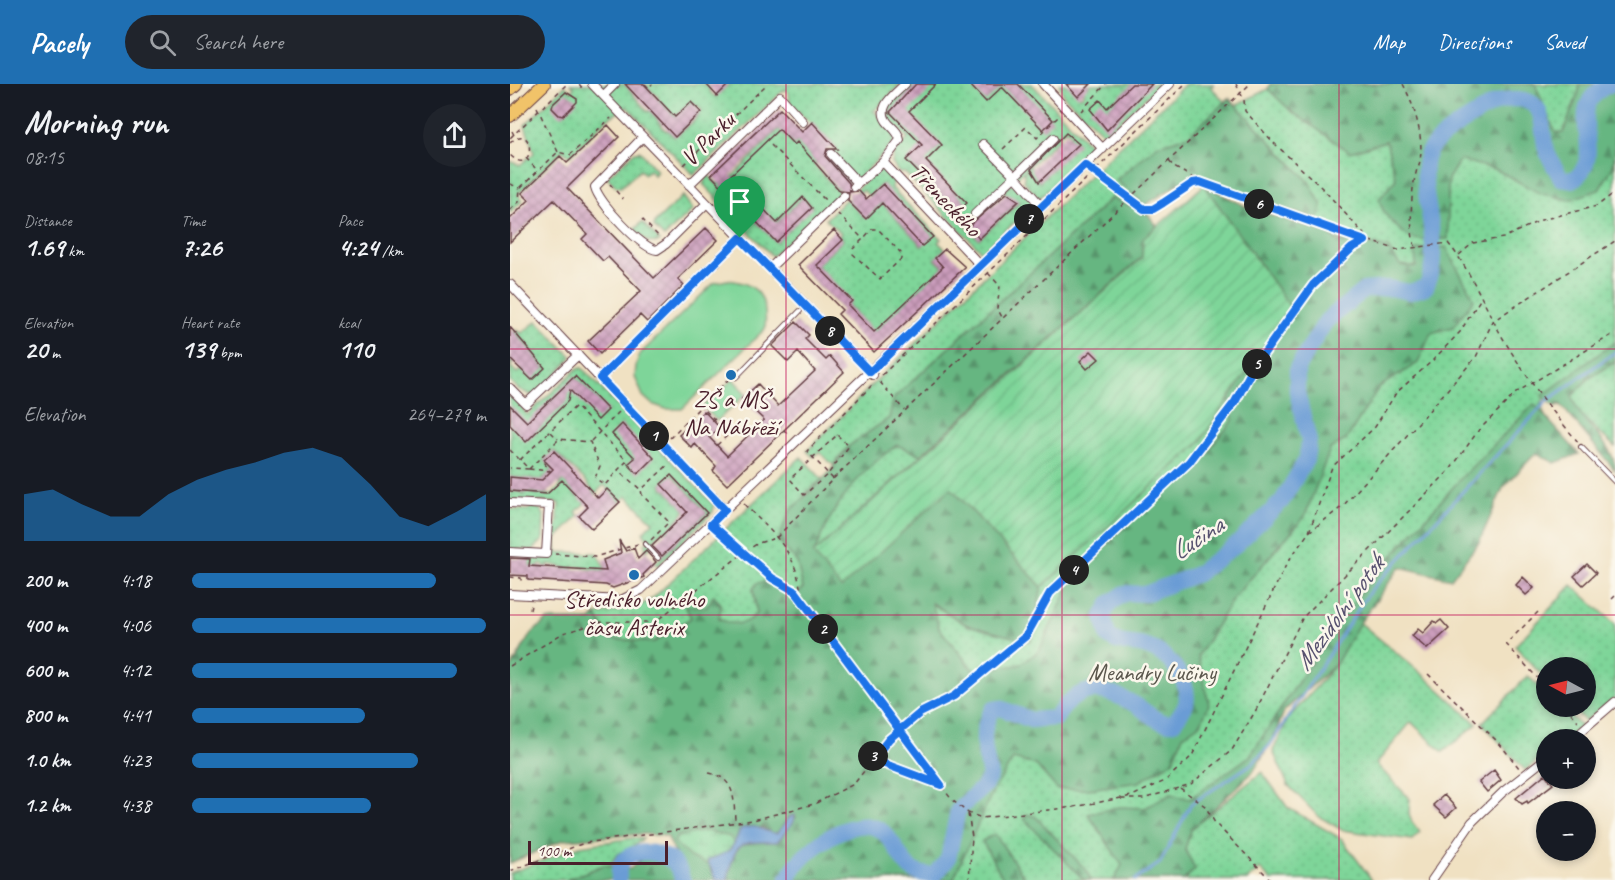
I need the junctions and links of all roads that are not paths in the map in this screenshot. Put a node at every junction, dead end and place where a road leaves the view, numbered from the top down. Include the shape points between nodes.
1 (516, 84) edge
2 (544, 84) edge
3 (592, 84) edge
4 (615, 84) edge
5 (905, 84) edge
6 (1043, 84) edge
7 (1170, 84) edge
8 (510, 89) edge
9 (604, 95) junction
10 (510, 116) edge
11 (803, 122) dead end
12 (643, 137) junction
13 (1053, 139) dead end
14 (983, 144) dead end
15 (1103, 149) junction
16 (831, 154) dead end
17 (883, 162) junction
18 (1015, 176) junction
19 (689, 185) junction
20 (844, 196) dead end
21 (706, 204) junction
22 (1042, 207) junction
23 (975, 214) dead end
24 (740, 238) junction
25 (981, 266) junction
26 (770, 268) junction
27 (510, 284) edge
28 (800, 311) dead end
29 (578, 355) junction
30 (873, 376) junction
31 (736, 377) road end
32 (600, 378) junction
33 (510, 388) edge
34 (1581, 447) road end
35 (1615, 482) edge
36 (510, 503) edge
37 (725, 510) junction
38 (646, 545) road end
39 (510, 552) edge
40 (658, 558) dead end
41 (510, 594) edge
42 (1615, 702) edge
43 (1584, 729) edge
44 (1536, 766) edge
45 (1432, 880) edge

1 - 8 main road
2 - 10 main road
3 - 9 street
4 - 9 street
5 - 17 street via 883,110 900,140
6 - 15 street
7 - 15 street
9 - 12 street
11 - 19 street, V Parku via 780,96
12 - 19 street
12 - 21 street via 595,187 612,213 650,249 657,250
13 - 18 street
14 - 18 street
15 - 22 street
16 - 17 street via 856,185
17 - 25 street, Třeneckého
18 - 22 street
18 - 23 street
19 - 21 street
20 - 26 street
21 - 24 street
22 - 25 street
24 - 26 street
24 - 32 street
25 - 30 street
26 - 30 street
27 - 29 street
28 - 31 lane
29 - 32 street
29 - 33 street via 526,404
30 - 37 street
32 - 37 street
34 - 35 lane
36 - 39 street via 549,506 546,554
37 - 41 street via 641,590 621,600
38 - 40 lane
42 - 43 street
44 - 45 street via 1472,822

